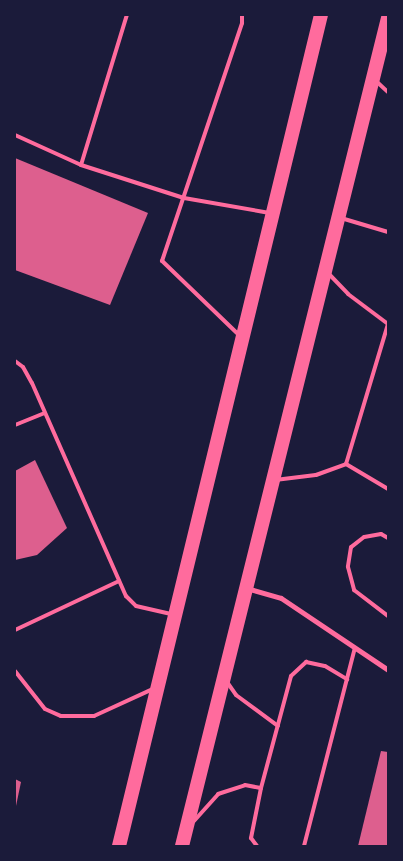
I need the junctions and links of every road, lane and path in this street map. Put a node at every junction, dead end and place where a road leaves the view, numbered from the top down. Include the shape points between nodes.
1 (127, 15) edge
2 (242, 15) edge
3 (321, 15) edge
4 (388, 18) edge
5 (372, 78) junction
6 (388, 92) edge
7 (15, 135) edge
8 (81, 165) junction
9 (184, 198) junction
10 (272, 213) junction
11 (337, 217) junction
12 (388, 232) edge
13 (324, 268) junction
14 (388, 324) edge
15 (244, 340) junction
16 (15, 361) edge
17 (45, 413) junction
18 (15, 425) edge
19 (346, 464) junction
20 (273, 480) junction
21 (388, 489) edge
22 (388, 538) edge
23 (119, 581) junction
24 (246, 588) junction
25 (177, 616) junction
26 (388, 616) edge
27 (15, 630) edge
28 (355, 648) junction
29 (15, 670) edge
30 (388, 670) edge
31 (224, 678) junction
32 (347, 679) junction
33 (160, 686) junction
34 (278, 726) junction
35 (261, 788) junction
36 (185, 830) junction
37 (119, 846) edge
38 (182, 846) edge
39 (257, 846) edge
40 (304, 846) edge

1 - 8 lane
2 - 9 lane
3 - 10 highway
4 - 5 highway
5 - 6 lane
5 - 11 highway
7 - 8 lane
8 - 9 lane
9 - 10 lane
9 - 15 lane via 162,261
10 - 15 highway
11 - 12 lane
11 - 13 highway
13 - 14 lane via 369,311
13 - 20 highway
14 - 19 lane
15 - 25 highway
16 - 17 lane via 23,367
17 - 18 lane
17 - 23 lane
19 - 20 lane via 316,475
19 - 21 lane
20 - 24 highway
22 - 26 lane via 381,534 364,537 351,547 348,567 354,590
23 - 25 lane via 126,596 136,606
23 - 27 lane
24 - 28 street via 281,598
24 - 31 highway
25 - 33 highway
28 - 30 street
28 - 32 lane
29 - 33 lane via 45,709 76,718 94,716
31 - 34 lane via 236,695
31 - 36 highway
32 - 34 lane via 325,666 306,662 292,676
32 - 40 lane
33 - 37 highway
34 - 35 lane
35 - 36 lane via 245,785 218,794
35 - 39 lane via 251,838
36 - 38 highway

